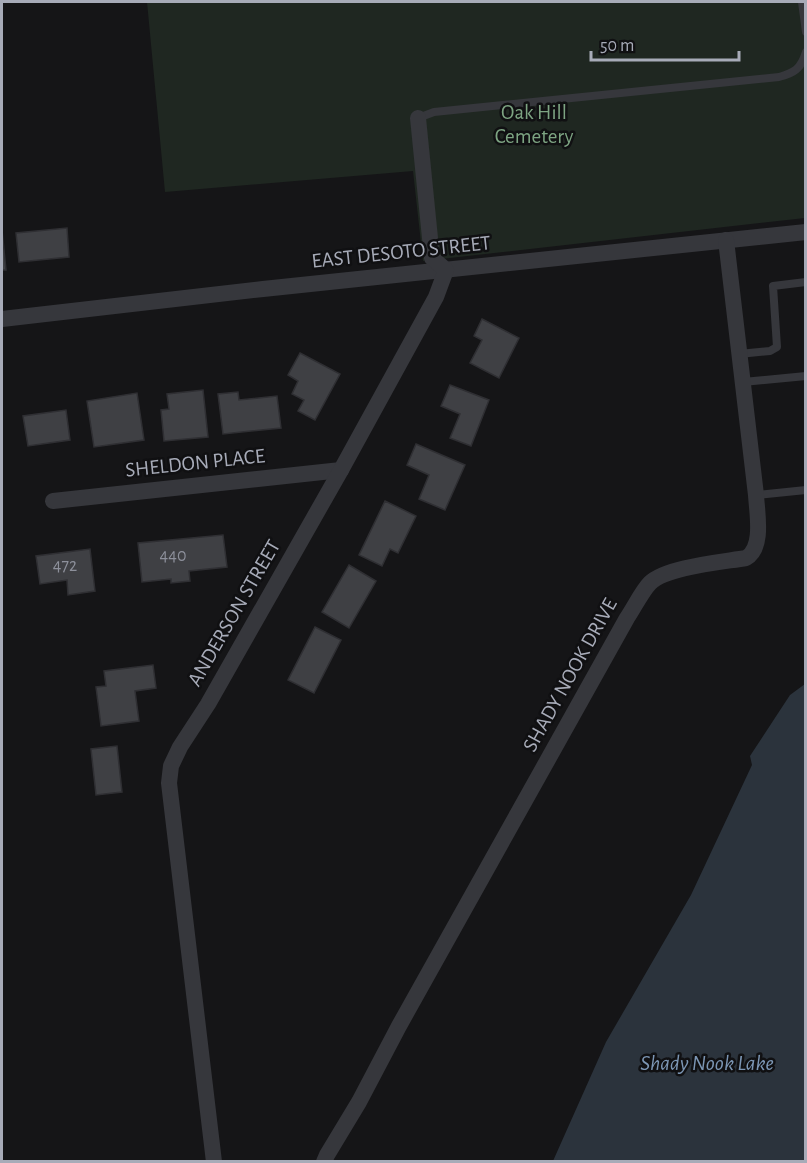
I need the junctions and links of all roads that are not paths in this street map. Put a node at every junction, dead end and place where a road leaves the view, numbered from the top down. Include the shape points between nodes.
1 (802, 2) edge
2 (806, 32) edge
3 (806, 52) edge
4 (418, 118) joint
5 (806, 232) edge
6 (726, 240) junction
7 (446, 270) junction
8 (806, 282) edge
9 (2, 319) edge
10 (739, 354) junction
11 (806, 376) edge
12 (742, 382) junction
13 (341, 470) junction
14 (806, 490) edge
15 (756, 495) junction
16 (53, 501) dead end
17 (214, 1161) edge
18 (324, 1161) edge

1 - 2 lane
3 - 4 lane via 793,73 778,77 435,112
4 - 7 street via 432,258
5 - 6 street, EAST DESOTO STREET
6 - 7 street, EAST DESOTO STREET
6 - 10 street, SHADY NOOK DRIVE
7 - 9 street, EAST DESOTO STREET
7 - 13 street, ANDERSON STREET via 436,297
8 - 10 lane via 773,286 777,346 770,351
10 - 12 street, SHADY NOOK DRIVE
11 - 12 lane
12 - 15 street, SHADY NOOK DRIVE
13 - 16 street, SHELDON PLACE
13 - 17 street, ANDERSON STREET via 171,766 169,783
14 - 15 lane
15 - 18 street, SHADY NOOK DRIVE via 758,528 752,555 658,577 627,618

